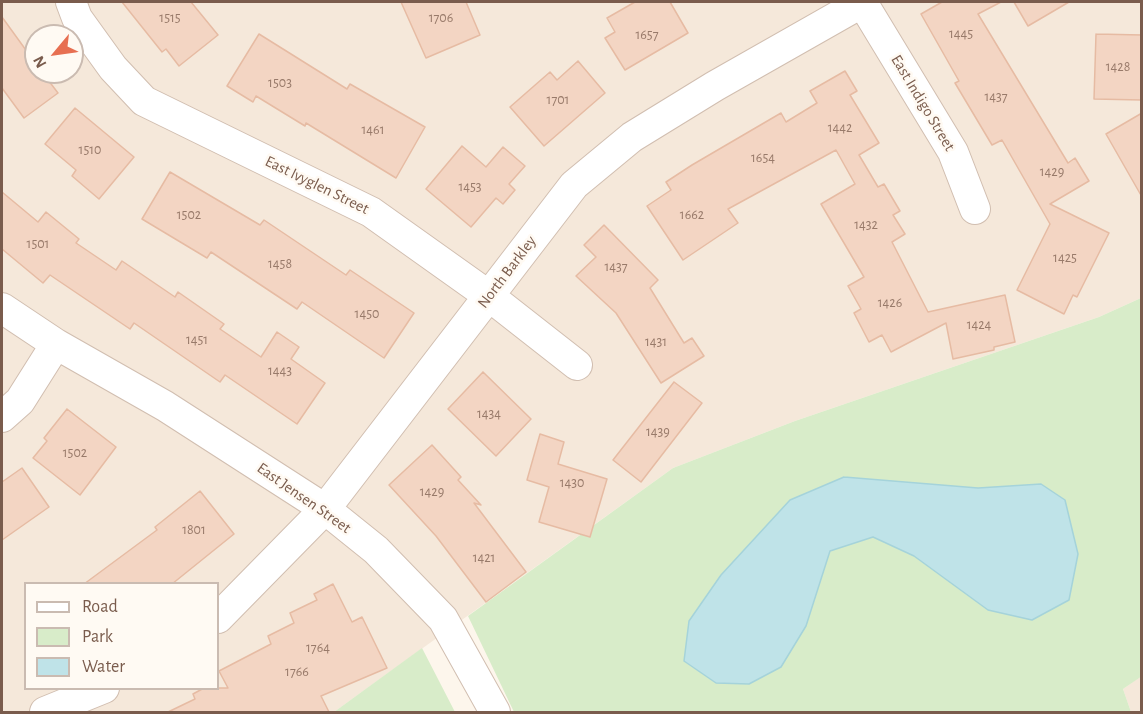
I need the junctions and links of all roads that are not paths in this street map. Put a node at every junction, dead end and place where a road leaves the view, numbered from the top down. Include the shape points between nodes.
1 (71, 2) edge
2 (863, 2) edge
3 (975, 209) dead end
4 (489, 296) junction
5 (2, 308) edge
6 (56, 344) junction
7 (577, 365) dead end
8 (2, 417) edge
9 (325, 508) junction
10 (219, 617) edge
11 (99, 690) edge
12 (45, 712) edge
13 (495, 712) edge

1 - 4 street, East Ivyglen Street via 77,18 113,68 144,100 371,212
2 - 3 street, East Indigo Street via 953,152
2 - 4 street, North Barkley via 632,137 574,185
4 - 7 street, East Ivyglen Street
4 - 9 street, North Barkley
5 - 6 street, East Jensen Street
6 - 8 street via 20,401
6 - 9 street, East Jensen Street via 165,406
9 - 10 street, North Barkley
9 - 13 street, East Jensen Street via 376,549 443,619
11 - 12 street

